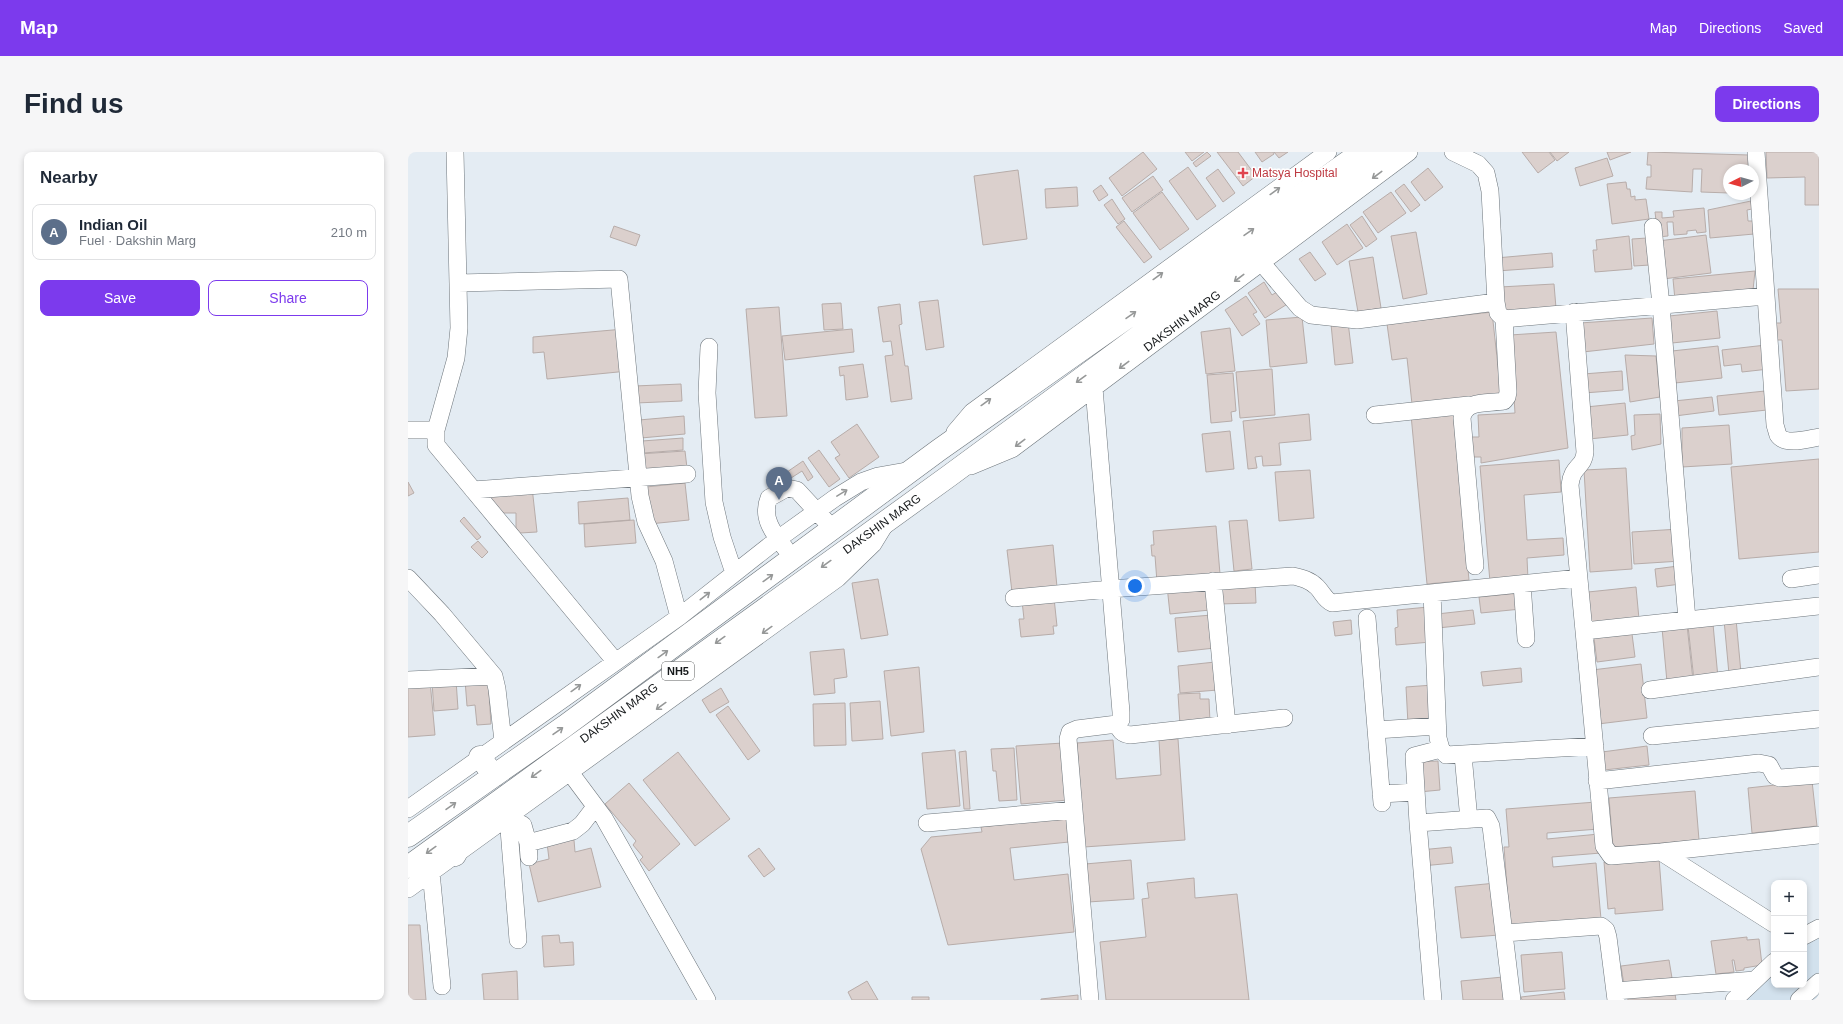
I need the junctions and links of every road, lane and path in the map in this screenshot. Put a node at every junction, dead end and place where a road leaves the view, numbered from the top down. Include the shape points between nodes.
1 (455, 152) edge
2 (1328, 152) edge
3 (1389, 152) edge
4 (1409, 152) edge
5 (1453, 152) edge
6 (1756, 152) edge
7 (1365, 156) edge
8 (1653, 227) dead end
9 (1261, 262) junction
10 (458, 283) junction
11 (1766, 296) junction
12 (1496, 302) junction
13 (1662, 305) junction
14 (1574, 312) junction
15 (1504, 320) junction
16 (709, 348) dead end
17 (1094, 388) junction
18 (1469, 405) junction
19 (1375, 415) dead end
20 (408, 430) edge
21 (436, 430) junction
22 (1819, 437) edge
23 (939, 450) junction
24 (914, 470) junction
25 (687, 474) dead end
26 (949, 476) junction
27 (639, 477) junction
28 (473, 490) junction
29 (817, 510) junction
30 (833, 529) junction
31 (778, 539) junction
32 (794, 559) junction
33 (1475, 566) dead end
34 (734, 573) junction
35 (1819, 575) edge
36 (408, 578) edge
37 (1579, 578) junction
38 (1791, 579) dead end
39 (1213, 582) junction
40 (1522, 584) junction
41 (1110, 589) junction
42 (1432, 593) junction
43 (1014, 598) dead end
44 (1819, 606) edge
45 (679, 617) junction
46 (1367, 618) dead end
47 (1688, 620) junction
48 (1584, 632) junction
49 (1526, 639) dead end
50 (615, 660) junction
51 (1819, 667) edge
52 (494, 676) junction
53 (408, 680) edge
54 (1650, 690) dead end
55 (1284, 718) dead end
56 (1819, 719) edge
57 (1117, 724) junction
58 (1227, 725) junction
59 (1437, 726) junction
60 (1376, 730) junction
61 (1652, 736) dead end
62 (504, 741) junction
63 (1595, 746) junction
64 (1441, 749) junction
65 (1463, 755) junction
66 (480, 757) junction
67 (564, 765) junction
68 (1819, 775) edge
69 (494, 776) junction
70 (1597, 781) junction
71 (1416, 792) junction
72 (595, 807) junction
73 (408, 809) edge
74 (1074, 810) junction
75 (508, 818) junction
76 (474, 819) junction
77 (1469, 820) junction
78 (927, 823) dead end
79 (1418, 823) junction
80 (1819, 835) edge
81 (408, 836) edge
82 (1661, 852) junction
83 (455, 855) junction
84 (408, 867) edge
85 (431, 872) junction
86 (408, 889) edge
87 (1771, 922) edge
88 (1819, 928) edge
89 (1504, 932) junction
90 (1807, 934) edge
91 (518, 940) dead end
92 (1771, 965) edge
93 (1755, 980) junction
94 (1819, 982) edge
95 (442, 986) dead end
96 (1615, 996) edge
97 (708, 999) edge
98 (1090, 1000) edge
99 (1433, 1000) edge
100 (1512, 1000) edge
101 (1734, 1000) edge
102 (1799, 1000) edge

1 - 10 street
23 -> 2 street, DAKSHIN MARG / NH5 via 972,412
3 - 7 highway, DAKSHIN MARG
4 -> 9 street, DAKSHIN MARG / NH5
5 - 12 street via 1478,164 1486,173 1490,191
6 - 11 street
23 -> 7 highway, DAKSHIN MARG
7 -> 26 highway, DAKSHIN MARG
8 - 13 street
9 - 12 street via 1300,308 1310,315 1357,320
9 -> 17 street, DAKSHIN MARG / NH5
10 - 21 street via 459,328 456,358
10 - 27 street via 619,278
11 - 13 street
11 - 22 street via 1775,425 1778,435 1791,441
12 - 15 street via 1498,313
13 - 14 street
13 - 47 street
14 - 15 street
14 - 37 street via 1585,452 1585,458 1571,476 1570,485
15 - 18 street via 1507,397 1504,401
16 - 34 street via 707,393 714,502
17 -> 26 street, DAKSHIN MARG / NH5 via 1012,449
17 - 41 street
18 - 19 street
18 - 33 street via 1463,411 1462,418
20 - 21 street
21 - 28 street via 436,445
23 - 24 highway, DAKSHIN MARG / NH5
29 -> 24 street via 861,482 885,474
24 - 30 highway, DAKSHIN MARG / NH5
25 - 27 street
26 -> 67 highway, DAKSHIN MARG / NH5 via 887,520
27 - 28 street
27 - 45 street via 646,522 664,561
28 - 50 street
29 - 30 street
29 - 31 street
29 - 31 street via 796,490 787,488 769,498 765,506 766,518
30 - 32 highway, DAKSHIN MARG / NH5
31 - 32 street
31 - 34 street
69 -> 32 highway, DAKSHIN MARG / NH5
45 -> 34 street
35 - 38 street
36 - 52 street
37 - 40 street
37 - 48 street
39 - 41 street
39 - 42 street via 1293,576 1306,579 1316,586 1325,600 1332,603
39 - 58 street
40 - 42 street
40 - 49 street
41 - 43 street
41 - 57 street via 1121,712 1121,720
42 - 59 street
44 - 47 street
45 - 50 street
46 - 60 street
47 - 48 street
48 - 63 street
62 -> 50 street
51 - 54 street
52 - 53 street
52 - 62 street
55 - 58 street
56 - 61 street
57 - 58 street via 1120,732 1130,735
57 - 74 street via 1070,732 1068,739
59 - 60 street
59 - 64 street
60 - 71 street via 1382,798
62 - 66 street
63 - 65 street
63 - 70 street
64 - 65 street via 1446,755
64 - 71 street via 1414,756
65 - 77 street
66 - 69 highway
66 - 73 street
67 - 72 street
67 - 75 street
67 -> 76 highway, DAKSHIN MARG / NH5
68 - 70 street via 1780,778 1775,776 1770,765 1760,763
81 -> 69 highway, DAKSHIN MARG / NH5
70 - 82 street via 1604,846 1607,852 1611,856
71 - 79 street
72 - 75 street via 573,831 528,850 523,824
72 - 97 street via 604,818
74 - 78 street
74 - 98 street
75 - 83 street
75 - 91 street
76 - 83 highway
76 -> 84 highway, DAKSHIN MARG / NH5
77 - 79 street
77 - 89 street via 1487,818 1491,826
79 - 99 street
80 - 82 street
82 - 87 street
83 - 85 street
85 - 86 street
85 - 95 street
88 - 90 street
89 - 96 street via 1601,926 1606,930 1608,937
89 - 100 street
92 - 93 street
93 - 96 street
93 - 101 street
94 - 102 street

